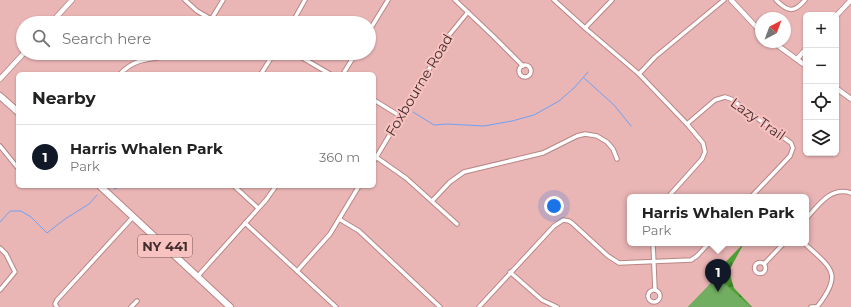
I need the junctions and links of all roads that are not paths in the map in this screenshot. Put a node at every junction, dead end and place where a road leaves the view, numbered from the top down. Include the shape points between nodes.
1 (72, 0) edge
2 (185, 0) edge
3 (223, 0) edge
4 (305, 0) edge
5 (388, 0) edge
6 (455, 0) edge
7 (554, 0) edge
8 (612, 0) edge
9 (724, 0) edge
10 (731, 0) edge
11 (776, 0) edge
12 (806, 0) edge
13 (851, 0) edge
14 (468, 12) junction
15 (839, 13) edge
16 (57, 16) edge
17 (204, 16) edge
18 (213, 16) edge
19 (296, 16) edge
20 (376, 20) edge
21 (755, 26) edge
22 (585, 28) junction
23 (781, 48) edge
24 (803, 53) edge
25 (18, 60) edge
26 (144, 60) edge
27 (270, 60) edge
28 (306, 60) edge
29 (352, 60) edge
30 (797, 60) junction
31 (803, 64) edge
32 (523, 66) dead end
33 (122, 72) edge
34 (262, 72) edge
35 (327, 72) edge
36 (344, 72) edge
37 (639, 74) junction
38 (0, 79) edge
39 (839, 90) edge
40 (0, 96) edge
41 (851, 99) edge
42 (376, 101) edge
43 (16, 110) edge
44 (400, 116) junction
45 (688, 124) junction
46 (0, 146) edge
47 (376, 157) edge
48 (617, 159) dead end
49 (376, 160) edge
50 (16, 166) edge
51 (102, 188) edge
52 (236, 188) edge
53 (274, 188) edge
54 (358, 188) edge
55 (851, 193) edge
56 (671, 194) edge
57 (755, 194) edge
58 (432, 201) junction
59 (258, 208) junction
60 (809, 216) edge
61 (133, 217) junction
62 (339, 219) junction
63 (244, 223) junction
64 (457, 224) dead end
65 (653, 246) edge
66 (706, 246) edge
67 (781, 246) edge
68 (807, 246) edge
69 (0, 248) edge
70 (654, 262) junction
71 (764, 264) dead end
72 (297, 271) junction
73 (510, 272) junction
74 (197, 277) junction
75 (0, 290) edge
76 (655, 290) dead end
77 (137, 301) dead end
78 (226, 305) edge
79 (57, 307) edge
80 (131, 307) edge
81 (336, 307) edge
82 (440, 307) edge
83 (479, 307) edge
84 (557, 307) edge
85 (811, 307) edge
86 (817, 307) edge

1 - 16 street
2 - 17 street
3 - 18 street
4 - 19 street
5 - 20 street
6 - 14 street
7 - 22 street
8 - 22 street
9 - 37 street via 655,57
10 - 21 street
11 - 12 street via 784,8 793,9
13 - 15 street
14 - 32 street
14 - 44 street, Foxbourne Road via 450,34
22 - 37 street
23 - 30 street
24 - 30 street
25 - 38 street
26 - 33 street via 135,62
27 - 34 street
28 - 35 street
29 - 36 street
30 - 31 street
37 - 45 street
39 - 41 street
40 - 43 main road
42 - 44 street
44 - 47 street, Foxbourne Road
45 - 56 street via 703,143 704,156
45 - 57 street, Lazy Trail via 715,100 725,97 791,143 793,151 790,156
46 - 50 street
48 - 58 street via 607,142 597,136 585,134 543,153 464,172
49 - 58 street via 406,178
51 - 61 main road, NY 441
52 - 59 street
53 - 59 street
54 - 62 street
55 - 60 street via 840,191 832,194
58 - 64 street
59 - 63 street
61 - 74 main road, NY 441
61 - 79 street via 57,300
62 - 72 street via 320,246
62 - 82 street via 359,231
63 - 72 street
63 - 74 street
65 - 70 street
66 - 70 street via 694,259
67 - 71 street
68 - 86 street via 826,263 832,275 830,288
69 - 75 street via 6,254 15,273
70 - 73 street via 619,263 569,221 563,220
70 - 76 street
72 - 81 street
73 - 83 street
73 - 84 street via 542,300
74 - 78 main road, NY 441
77 - 80 street
85 - 86 street

